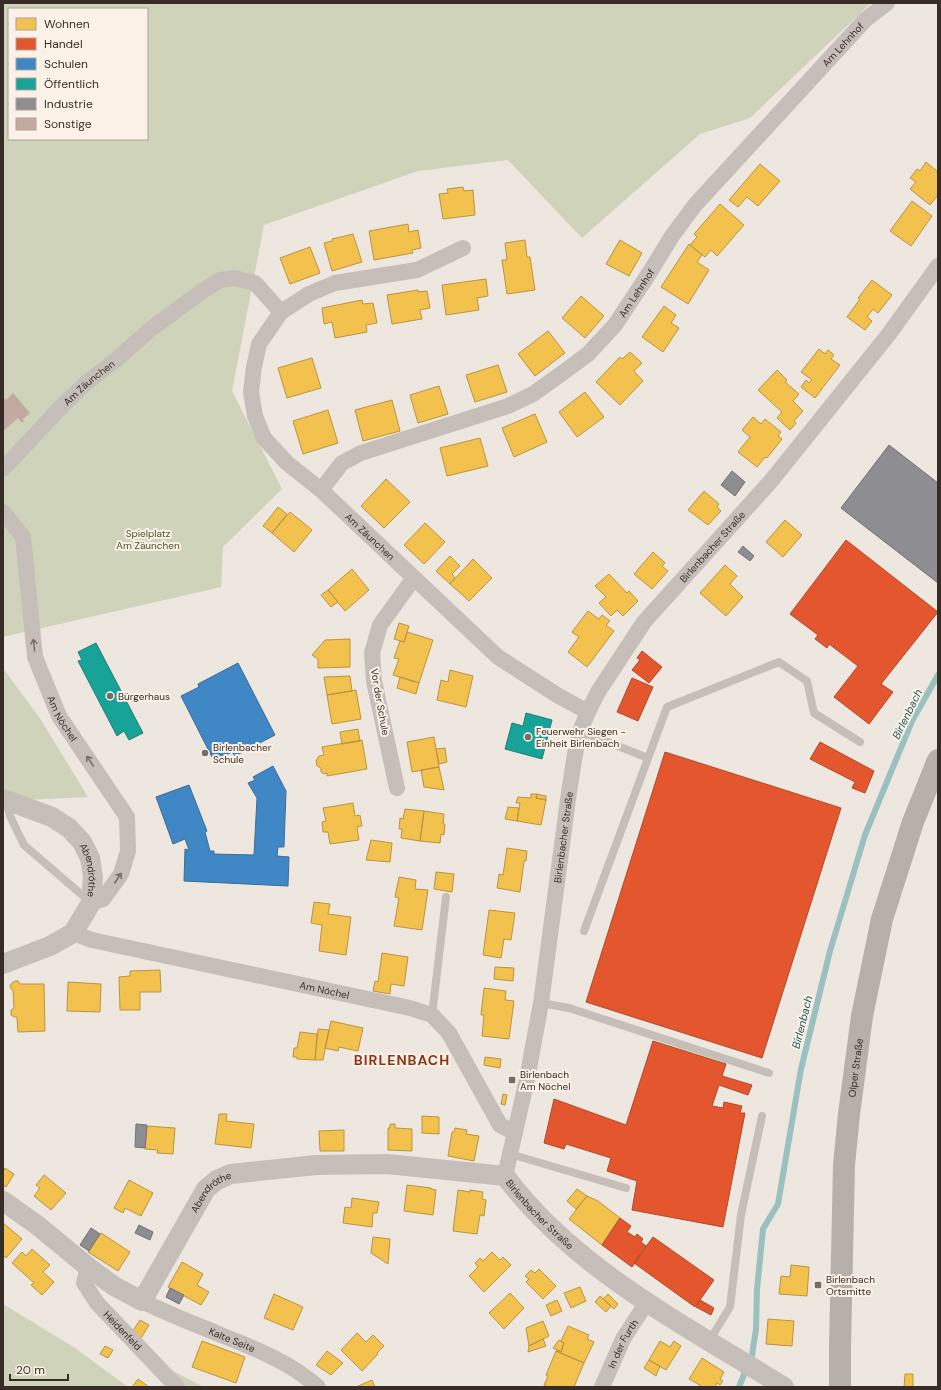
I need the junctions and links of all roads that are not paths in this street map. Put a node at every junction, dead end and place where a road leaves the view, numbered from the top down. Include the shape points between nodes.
1 (887, 3) edge
2 (463, 248) dead end
3 (938, 266) edge
4 (281, 312) junction
5 (3, 469) edge
6 (321, 490) junction
7 (3, 512) edge
8 (414, 578) junction
9 (588, 712) junction
10 (580, 732) junction
11 (860, 742) dead end
12 (648, 758) junction
13 (938, 760) edge
14 (397, 788) dead end
15 (5, 799) edge
16 (446, 897) dead end
17 (91, 903) junction
18 (584, 931) dead end
19 (73, 933) junction
20 (3, 964) edge
21 (541, 1003) junction
22 (432, 1015) junction
23 (769, 1073) dead end
24 (762, 1116) dead end
25 (515, 1133) junction
26 (510, 1154) junction
27 (505, 1176) junction
28 (626, 1188) dead end
29 (3, 1200) edge
30 (88, 1267) junction
31 (142, 1301) junction
32 (647, 1302) junction
33 (709, 1341) junction
34 (177, 1387) edge
35 (318, 1387) edge
36 (602, 1387) edge
37 (784, 1387) edge
38 (840, 1387) edge

1 - 6 street, Am Lehnhof via 865,20 695,204 615,325 588,354 533,394 508,406 361,453 342,463
2 - 4 street, Am Zäunchen via 417,270 335,283 309,294
3 - 9 street, Birlenbacher Straße via 889,334 771,481 644,622 598,692
4 - 5 street, Am Zäunchen via 255,283 234,278 220,280 152,328 86,383
4 - 6 street, Am Zäunchen via 259,344 251,392 255,416 264,438 287,463
6 - 8 street, Am Zäunchen
17 -> 7 street, Am Nöchel via 103,899 121,874 128,851 127,817 59,716 41,672 35,657 23,537
8 - 9 street, Am Zäunchen via 498,657
8 - 14 street, Vor der Schule via 380,625 372,653 374,681
9 - 10 street, Birlenbacher Straße
10 - 12 lane
10 - 21 street, Birlenbacher Straße via 569,792
11 - 12 lane via 814,713 807,681 779,662 667,706
12 - 18 lane
13 - 38 main road, Olper Straße via 913,822 882,920 862,1016 848,1114 844,1165
15 - 17 lane via 24,845
15 - 17 street, Abendröthe via 52,817 69,828 82,842 90,858 93,877
16 - 22 lane
17 - 19 street, Abendröthe
19 - 20 street, Abendröthe via 50,946
19 - 22 street, Am Nöchel via 92,940 410,1008
21 - 23 lane via 569,1008
21 - 25 street, Birlenbacher Straße
22 - 25 street, Am Nöchel via 449,1033 500,1125
24 - 33 lane via 741,1215 730,1307
25 - 26 street, Birlenbacher Straße
26 - 27 street, Birlenbacher Straße
26 - 28 lane
27 - 31 street, Abendröthe via 387,1164 316,1165 231,1174 217,1180 206,1189
27 - 32 street, Birlenbacher Straße via 562,1238
29 - 30 street
30 - 31 street via 114,1286
30 - 34 street, Heidenfeld via 84,1283 97,1303
31 - 35 street, Kalte Seite via 262,1351 294,1368
32 - 33 street, Birlenbacher Straße
32 - 36 street, In der Furth via 623,1339
33 - 37 street, Birlenbacher Straße

